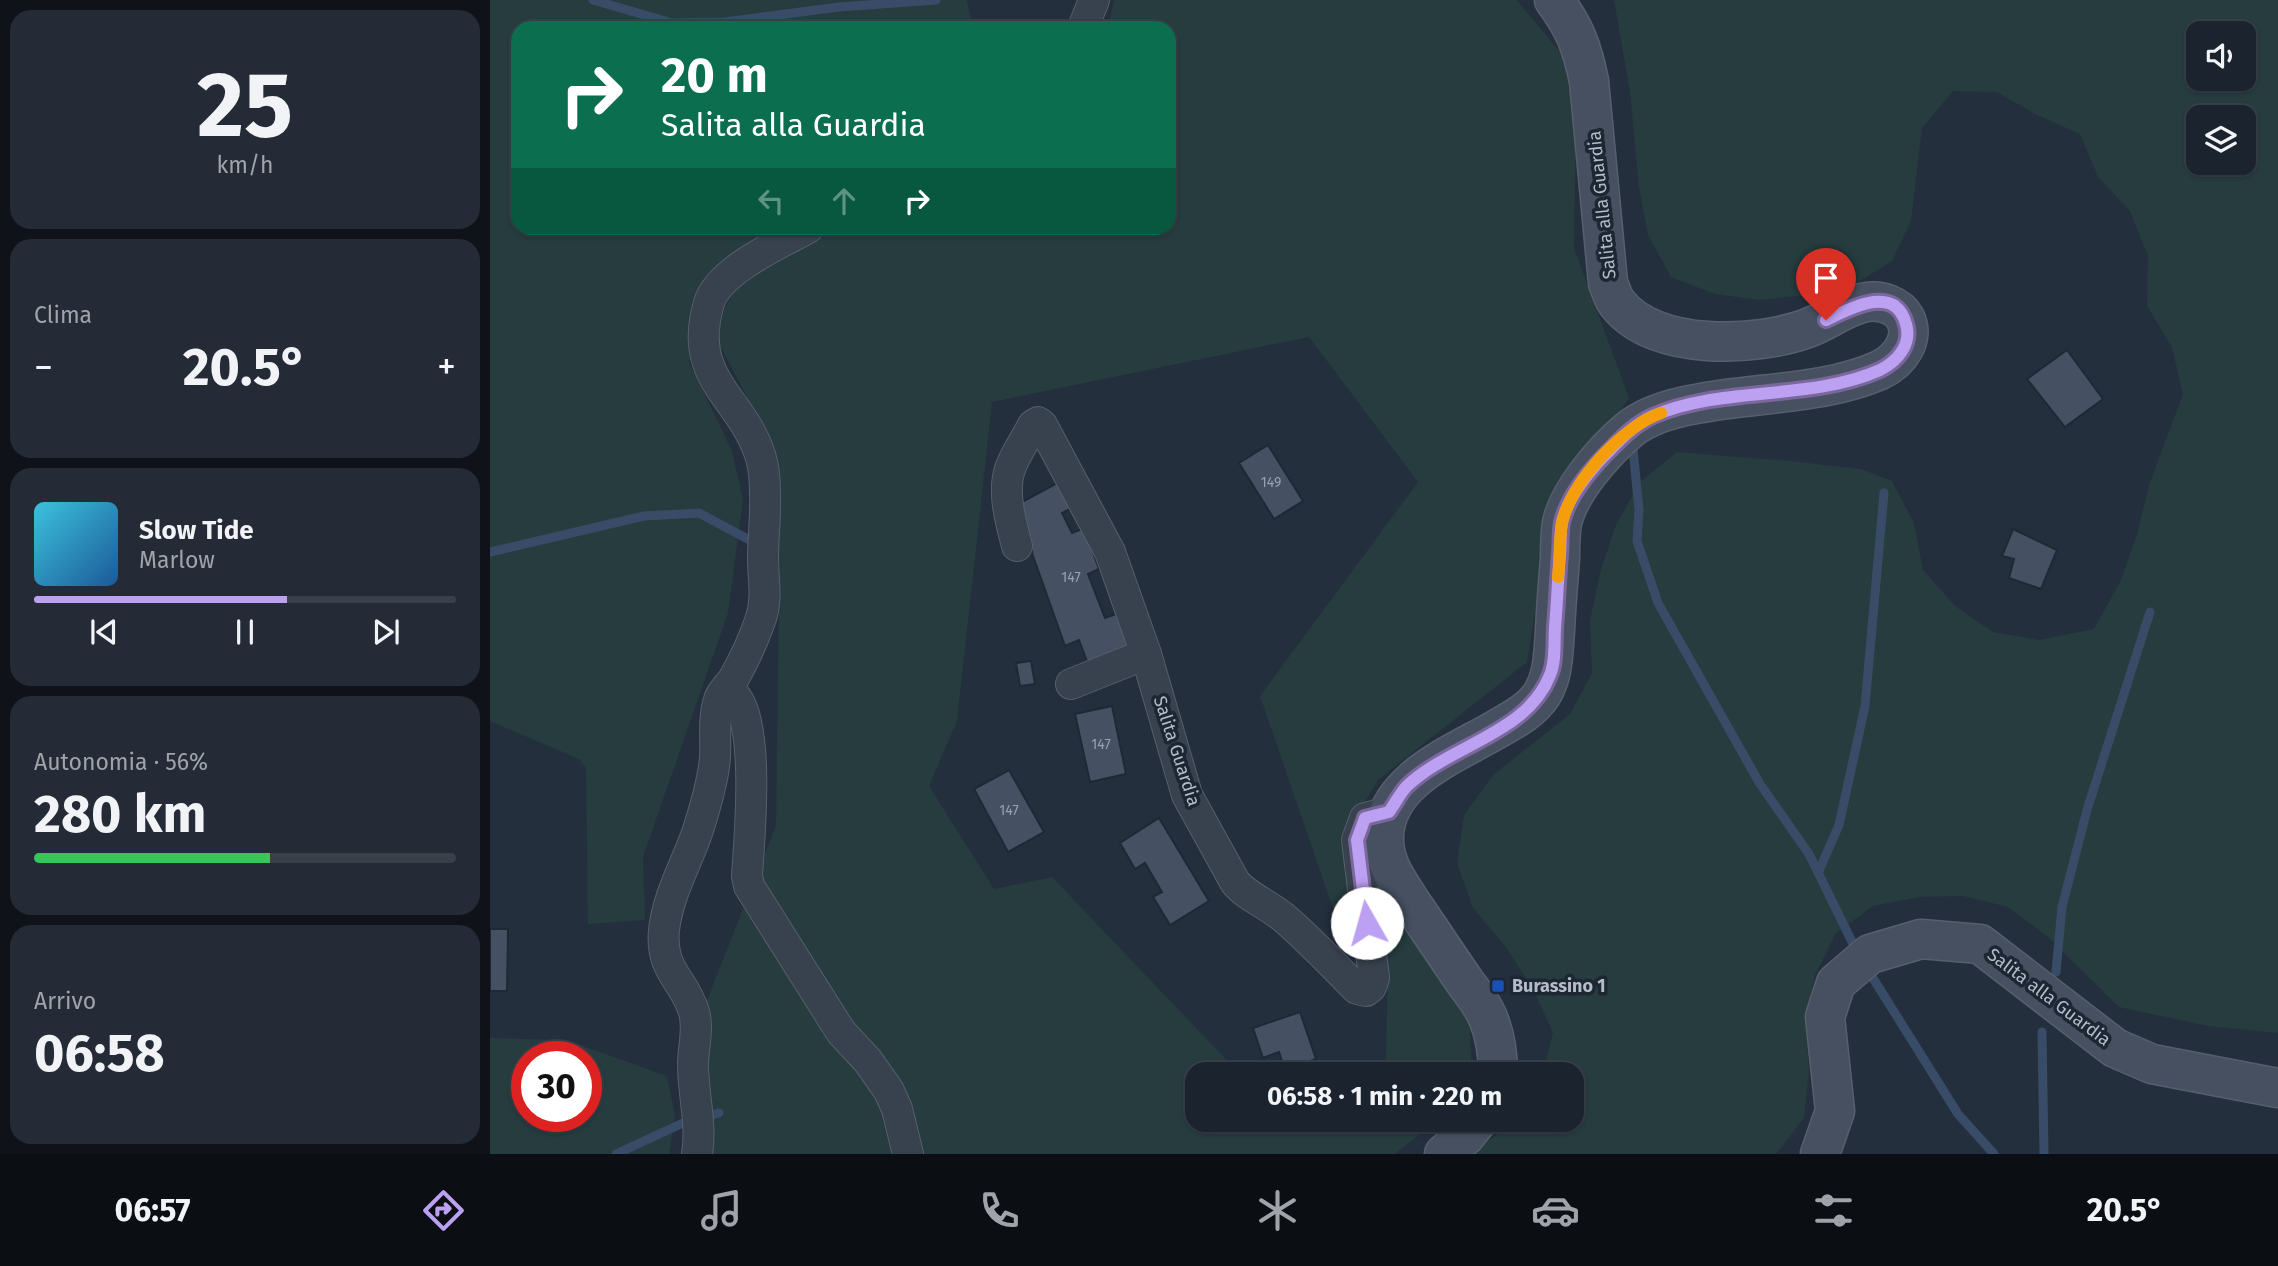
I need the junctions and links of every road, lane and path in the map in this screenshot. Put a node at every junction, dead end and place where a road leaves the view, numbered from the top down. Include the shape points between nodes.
1 (1094, 0) edge
2 (1554, 0) edge
3 (1086, 21) edge
4 (796, 235) edge
5 (1017, 546) dead end
6 (1146, 654) junction
7 (1071, 684) dead end
8 (727, 690) junction
9 (1389, 812) junction
10 (1498, 1062) edge
11 (2278, 1088) edge
12 (1468, 1132) edge
13 (697, 1154) edge
14 (908, 1154) edge
15 (1444, 1154) edge
16 (1819, 1154) edge

1 - 3 street
2 - 9 main road, Salita alla Guardia via 1583,50 1608,284 1616,302 1638,322 1665,334 1740,341 1807,328 1863,302 1879,301 1904,316 1908,341 1892,363 1868,374 1698,403 1651,416 1630,429 1573,494 1562,522 1552,671 1541,696 1520,716 1426,770 1405,788
4 - 8 street via 721,282 705,318 705,352 711,374 761,457 765,492 765,603
5 - 6 street, Salita Guardia via 1008,492 1010,470 1038,422 1110,552
6 - 7 street
6 - 9 street, Salita Guardia via 1187,794 1234,882 1242,892 1265,902 1357,989 1366,991 1374,978 1357,840 1365,818
8 - 13 street via 719,701 715,761 707,795 670,902 663,945 667,966 694,1012
8 - 14 street via 739,700 749,732 749,886 841,1032 889,1091
9 - 10 main road via 1384,838 1389,870 1488,1016
11 - 16 main road, Salita alla Guardia via 2152,1064 2115,1048 1980,944 1921,939 1870,954 1836,983 1825,1017 1835,1111
12 - 15 main road

